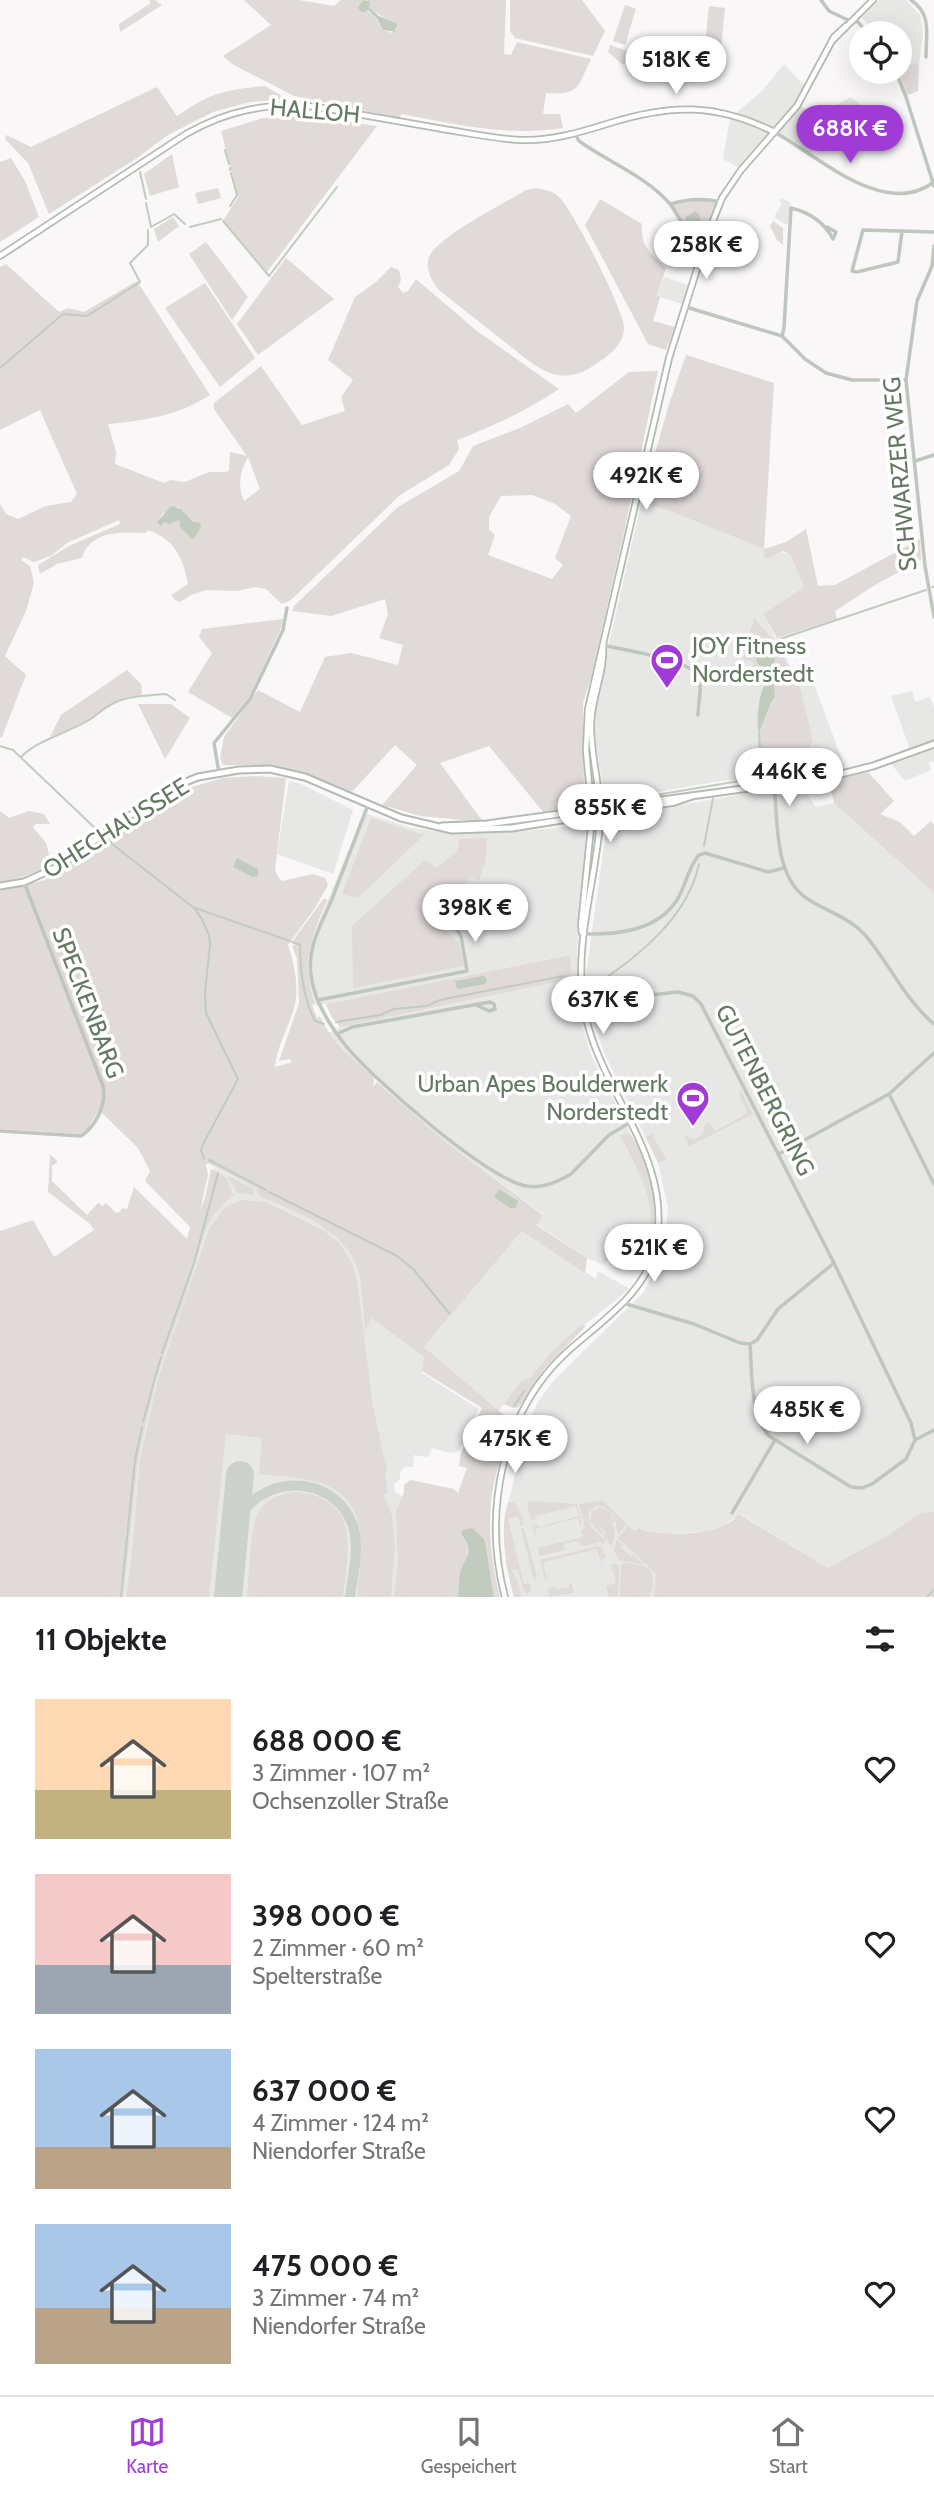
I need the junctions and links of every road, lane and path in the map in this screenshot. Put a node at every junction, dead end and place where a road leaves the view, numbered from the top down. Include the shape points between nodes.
1 (821, 0) edge
2 (873, 0) edge
3 (911, 0) edge
4 (849, 21) edge
5 (851, 21) edge
6 (849, 23) edge
7 (926, 57) dead end
8 (900, 84) edge
9 (774, 132) junction
10 (575, 134) junction
11 (934, 184) edge
12 (720, 202) junction
13 (671, 204) junction
14 (827, 228) dead end
15 (902, 231) junction
16 (934, 232) edge
17 (934, 246) edge
18 (703, 247) junction
19 (0, 256) edge
20 (684, 307) junction
21 (782, 336) junction
22 (906, 380) junction
23 (934, 455) edge
24 (915, 461) junction
25 (287, 607) dead end
26 (934, 617) edge
27 (603, 645) junction
28 (698, 715) dead end
29 (934, 744) edge
30 (219, 773) junction
31 (774, 783) junction
32 (692, 796) junction
33 (368, 805) junction
34 (599, 808) junction
35 (592, 809) junction
36 (600, 816) junction
37 (592, 817) junction
38 (432, 826) junction
39 (784, 868) junction
40 (23, 882) junction
41 (0, 886) edge
42 (457, 930) dead end
43 (582, 934) junction
44 (318, 1000) junction
45 (583, 1002) junction
46 (476, 1005) junction
47 (934, 1024) edge
48 (337, 1034) junction
49 (934, 1053) edge
50 (889, 1094) junction
51 (631, 1122) junction
52 (2, 1131) edge
53 (779, 1154) junction
54 (934, 1184) edge
55 (834, 1262) junction
56 (623, 1303) junction
57 (750, 1344) junction
58 (934, 1430) edge
59 (775, 1440) junction
60 (915, 1440) junction
61 (732, 1513) dead end
62 (505, 1597) edge

1 - 4 street via 829,11
2 - 5 main road
3 - 7 street via 926,15
6 - 9 main road via 833,41 802,99
8 - 11 street
9 - 10 main road, HALLOH via 740,117 686,108 648,112
9 - 11 street via 834,172 880,190 909,192
9 - 12 main road
10 - 13 street
10 - 19 main road, HALLOH via 545,139 492,138 317,107 254,107 186,134
12 - 13 street
12 - 18 main road
13 - 18 street via 694,241
14 - 21 street via 791,208
15 - 15 street via 863,230 852,271 898,262
15 - 16 street
17 - 22 street, SCHWARZER WEG via 932,266 917,301
18 - 20 main road
20 - 21 street
20 - 27 main road
21 - 22 street via 826,373 852,380
22 - 24 street, SCHWARZER WEG
23 - 24 street
24 - 26 street, SCHWARZER WEG
25 - 30 street via 283,630 250,699 214,743
27 - 28 street via 681,663 693,670 699,680
27 - 34 main road via 591,721
27 - 35 main road via 586,733
29 - 31 main road, OHECHAUSSEE via 850,773
30 - 33 main road, OHECHAUSSEE via 270,769 305,776
30 - 40 main road, OHECHAUSSEE via 168,789 57,867
31 - 32 main road, OHECHAUSSEE
31 - 39 street
32 - 34 main road, OHECHAUSSEE
32 - 36 main road, OHECHAUSSEE
33 - 38 main road, OHECHAUSSEE
33 - 44 street via 311,950 311,976
34 - 35 main road, OHECHAUSSEE
34 - 36 main road
35 - 37 main road
35 - 38 main road, OHECHAUSSEE via 487,824
36 - 37 main road, OHECHAUSSEE
36 - 43 main road
37 - 38 main road, OHECHAUSSEE via 512,828
37 - 43 main road
39 - 43 street via 768,872 705,853 699,855 677,899 654,923 623,932
39 - 47 street via 807,900 863,933
40 - 41 main road, OHECHAUSSEE
40 - 52 street, SPECKENBARG via 104,1098 81,1136
42 - 44 street via 467,971
43 - 45 main road
44 - 48 street
45 - 51 main road via 595,1050
45 - 53 street, GUTENBERGRING via 678,992 697,1000
46 - 46 street via 489,1011 495,1009 492,1002
46 - 48 street via 352,1027
48 - 51 street via 362,1063 441,1133 480,1163 523,1186 547,1185 566,1177 609,1135
49 - 50 street
50 - 53 street
50 - 54 street
51 - 56 main road via 656,1181 659,1222 649,1267
53 - 55 street, GUTENBERGRING
55 - 57 street via 778,1309
55 - 60 street, GUTENBERGRING
56 - 57 street
56 - 62 main road via 549,1372 515,1431 497,1504 496,1548
57 - 59 street via 758,1420
58 - 60 street
59 - 60 street via 851,1487 862,1488 906,1459
59 - 61 street

